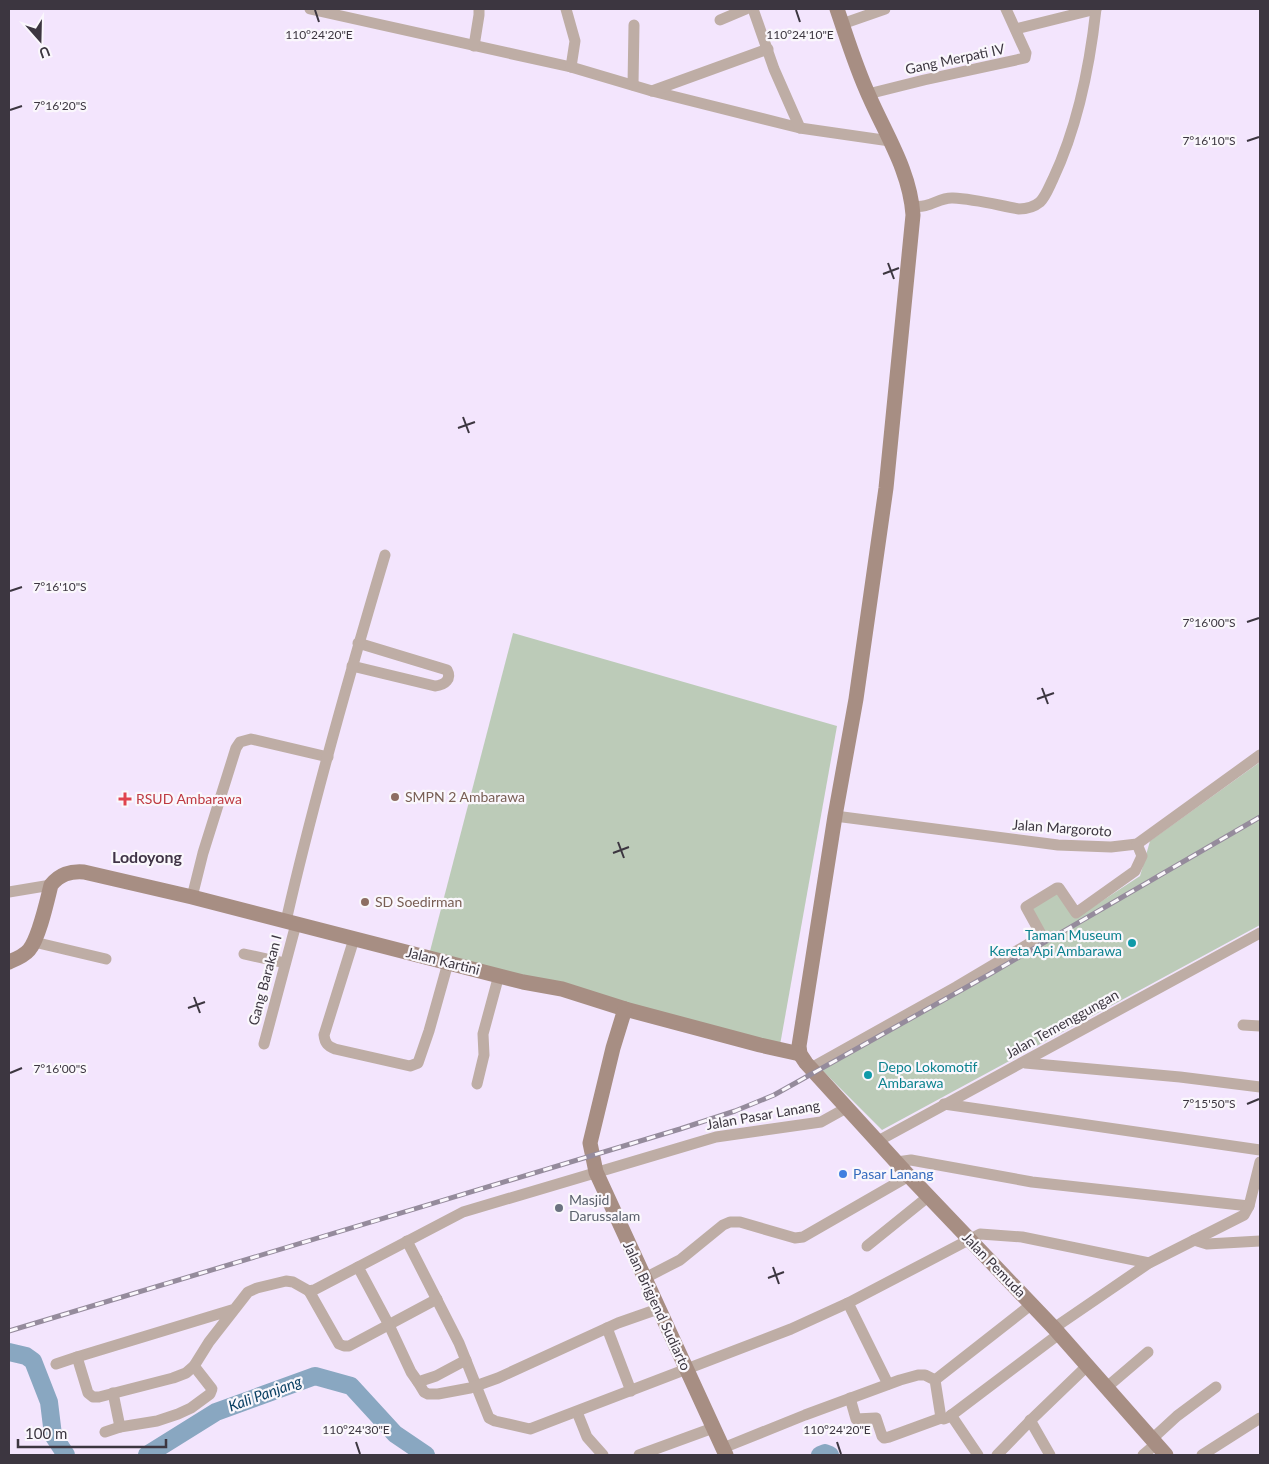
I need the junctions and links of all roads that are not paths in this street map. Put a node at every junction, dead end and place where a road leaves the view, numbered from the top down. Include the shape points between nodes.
1 (310, 9) edge
2 (479, 9) edge
3 (566, 9) edge
4 (746, 9) edge
5 (753, 9) edge
6 (836, 9) edge
7 (885, 9) edge
8 (1006, 9) edge
9 (1096, 9) edge
10 (720, 20) dead end
11 (842, 24) junction
12 (634, 25) dead end
13 (1016, 29) junction
14 (474, 46) junction
15 (768, 49) junction
16 (571, 67) junction
17 (633, 85) junction
18 (652, 91) junction
19 (868, 94) junction
20 (800, 128) junction
21 (890, 141) junction
22 (912, 206) junction
23 (385, 555) dead end
24 (358, 643) junction
25 (352, 666) junction
26 (1260, 755) edge
27 (328, 757) junction
28 (834, 816) junction
29 (1137, 844) junction
30 (51, 885) junction
31 (9, 892) edge
32 (192, 897) junction
33 (291, 922) junction
34 (1260, 932) edge
35 (354, 939) junction
36 (34, 942) junction
37 (244, 954) dead end
38 (106, 959) dead end
39 (9, 962) edge
40 (285, 963) junction
41 (448, 963) junction
42 (499, 976) junction
43 (625, 1009) junction
44 (1244, 1025) dead end
45 (1260, 1026) edge
46 (264, 1044) dead end
47 (800, 1054) junction
48 (1025, 1062) junction
49 (815, 1073) junction
50 (477, 1084) dead end
51 (1260, 1087) edge
52 (944, 1104) junction
53 (848, 1107) junction
54 (878, 1141) junction
55 (1260, 1150) edge
56 (897, 1162) junction
57 (1260, 1162) edge
58 (596, 1172) junction
59 (909, 1176) junction
60 (929, 1196) junction
61 (1249, 1206) junction
62 (968, 1239) junction
63 (1194, 1240) junction
64 (407, 1241) junction
65 (1260, 1241) edge
66 (867, 1246) dead end
67 (1149, 1263) junction
68 (358, 1267) junction
69 (645, 1278) junction
70 (309, 1291) junction
71 (437, 1300) junction
72 (848, 1303) junction
73 (1032, 1304) junction
74 (235, 1309) junction
75 (658, 1309) junction
76 (389, 1325) junction
77 (607, 1328) junction
78 (1057, 1331) junction
79 (1148, 1352) dead end
80 (77, 1357) junction
81 (466, 1360) junction
82 (56, 1364) dead end
83 (194, 1366) junction
84 (1087, 1366) junction
85 (686, 1369) junction
86 (935, 1380) junction
87 (418, 1382) junction
88 (888, 1384) junction
89 (477, 1386) junction
90 (1107, 1387) junction
91 (1216, 1387) dead end
92 (631, 1391) junction
93 (113, 1393) junction
94 (850, 1398) junction
95 (577, 1412) junction
96 (946, 1417) junction
97 (1260, 1418) edge
98 (1030, 1420) junction
99 (120, 1427) junction
100 (712, 1428) junction
101 (105, 1432) dead end
102 (1158, 1446) edge
103 (724, 1452) edge
104 (603, 1455) edge
105 (639, 1455) edge
106 (978, 1455) edge
107 (997, 1455) edge
108 (1050, 1455) edge
109 (1143, 1455) edge
110 (1202, 1455) edge

1 - 14 street
2 - 14 street
3 - 16 street via 575,41
4 - 10 street
5 - 15 street
6 - 11 main road
7 - 11 street
8 - 13 street, Gang Merpati IV
9 - 13 street
9 - 22 street via 1092,46 1064,154 1041,201 1027,209 954,198 926,206
11 - 19 main road
12 - 17 street
13 - 19 street, Gang Merpati IV via 1026,53 1022,60
14 - 16 street
15 - 18 street
15 - 20 street
16 - 17 street
17 - 18 street
18 - 20 street
19 - 21 main road
20 - 21 street
21 - 22 main road via 906,179
22 - 28 main road via 886,488 856,699
23 - 24 street, Gang Barakan I
24 - 25 street, Gang Barakan I
24 - 25 street via 447,670 449,678 436,686
25 - 27 street, Gang Barakan I
26 - 29 street, Jalan Margoroto
27 - 32 street via 251,739 240,742 203,853
27 - 33 street, Gang Barakan I via 299,864
28 - 29 street, Jalan Margoroto via 1058,845 1112,847
28 - 47 main road via 799,1036
29 - 49 street via 1142,856 1132,875 1076,913 1060,888 1042,897 1026,907 1042,936
30 - 31 street
30 - 32 main road, Jalan Kartini via 67,873 84,872
30 - 36 main road
32 - 33 main road, Jalan Kartini
33 - 35 main road, Jalan Kartini
33 - 40 street, Gang Barakan I
34 - 48 street, Jalan Temenggungan
35 - 41 main road, Jalan Kartini
35 - 41 street via 324,1035 328,1046 355,1054 410,1066 418,1063
36 - 38 street
36 - 39 main road via 18,959
37 - 40 street
40 - 46 street, Gang Barakan I
41 - 42 main road, Jalan Kartini
42 - 43 main road, Jalan Kartini via 562,989
42 - 50 street via 483,1034 484,1055
43 - 47 main road, Jalan Kartini
43 - 58 main road, Jalan Brigjend Sudiarto via 590,1143
44 - 45 street
47 - 49 main road, Jalan Pemuda
48 - 51 street
48 - 52 street, Jalan Temenggungan
49 - 53 main road, Jalan Pemuda
52 - 54 street, Jalan Temenggungan
52 - 55 street
53 - 54 main road, Jalan Pemuda
53 - 58 street, Jalan Pasar Lanang via 821,1122 716,1137
54 - 56 main road, Jalan Pemuda
56 - 59 main road, Jalan Pemuda
56 - 61 street via 911,1160 1032,1182
57 - 61 street
58 - 64 street, Jalan Pasar Lanang via 463,1212
58 - 69 main road, Jalan Brigjend Sudiarto
59 - 60 main road, Jalan Pemuda
59 - 69 street via 803,1237 795,1238 730,1222 680,1260
60 - 62 main road, Jalan Pemuda
60 - 66 street
61 - 63 street via 1239,1219
62 - 67 street via 980,1234 1022,1237
62 - 72 street
62 - 73 main road, Jalan Pemuda
63 - 65 street via 1207,1244
63 - 67 street
64 - 68 street, Jalan Pasar Lanang
64 - 71 street
67 - 78 street
68 - 70 street, Jalan Pasar Lanang
68 - 76 street
69 - 75 main road, Jalan Brigjend Sudiarto
70 - 74 street via 293,1282 256,1288 248,1292
70 - 76 street via 339,1344 349,1346
71 - 76 street
71 - 81 street
72 - 85 street via 791,1329
72 - 88 street
73 - 78 main road, Jalan Pemuda
73 - 86 street
74 - 80 street
74 - 83 street
75 - 77 street
75 - 85 main road, Jalan Brigjend Sudiarto
76 - 87 street
77 - 89 street
77 - 92 street
78 - 84 main road, Jalan Pemuda
78 - 96 street
79 - 90 street
80 - 82 street
80 - 93 street via 88,1393 93,1396
81 - 87 street
81 - 89 street
83 - 93 street via 172,1378
83 - 99 street via 212,1389 210,1394 169,1418
84 - 90 main road, Jalan Pemuda
84 - 98 street
85 - 92 street
85 - 100 main road, Jalan Brigjend Sudiarto
86 - 88 street via 918,1375
86 - 96 street
87 - 89 street via 428,1394
88 - 94 street
89 - 95 street via 486,1412 494,1421 530,1430
90 - 102 main road, Jalan Pemuda
91 - 102 street via 1177,1416
92 - 95 street
93 - 99 street
94 - 96 street via 856,1419 876,1418 884,1438
94 - 103 street
95 - 104 street via 587,1437
96 - 106 street
97 - 110 street
98 - 107 street
98 - 108 street
99 - 101 street
100 - 103 main road, Jalan Brigjend Sudiarto
100 - 105 street
102 - 109 street

